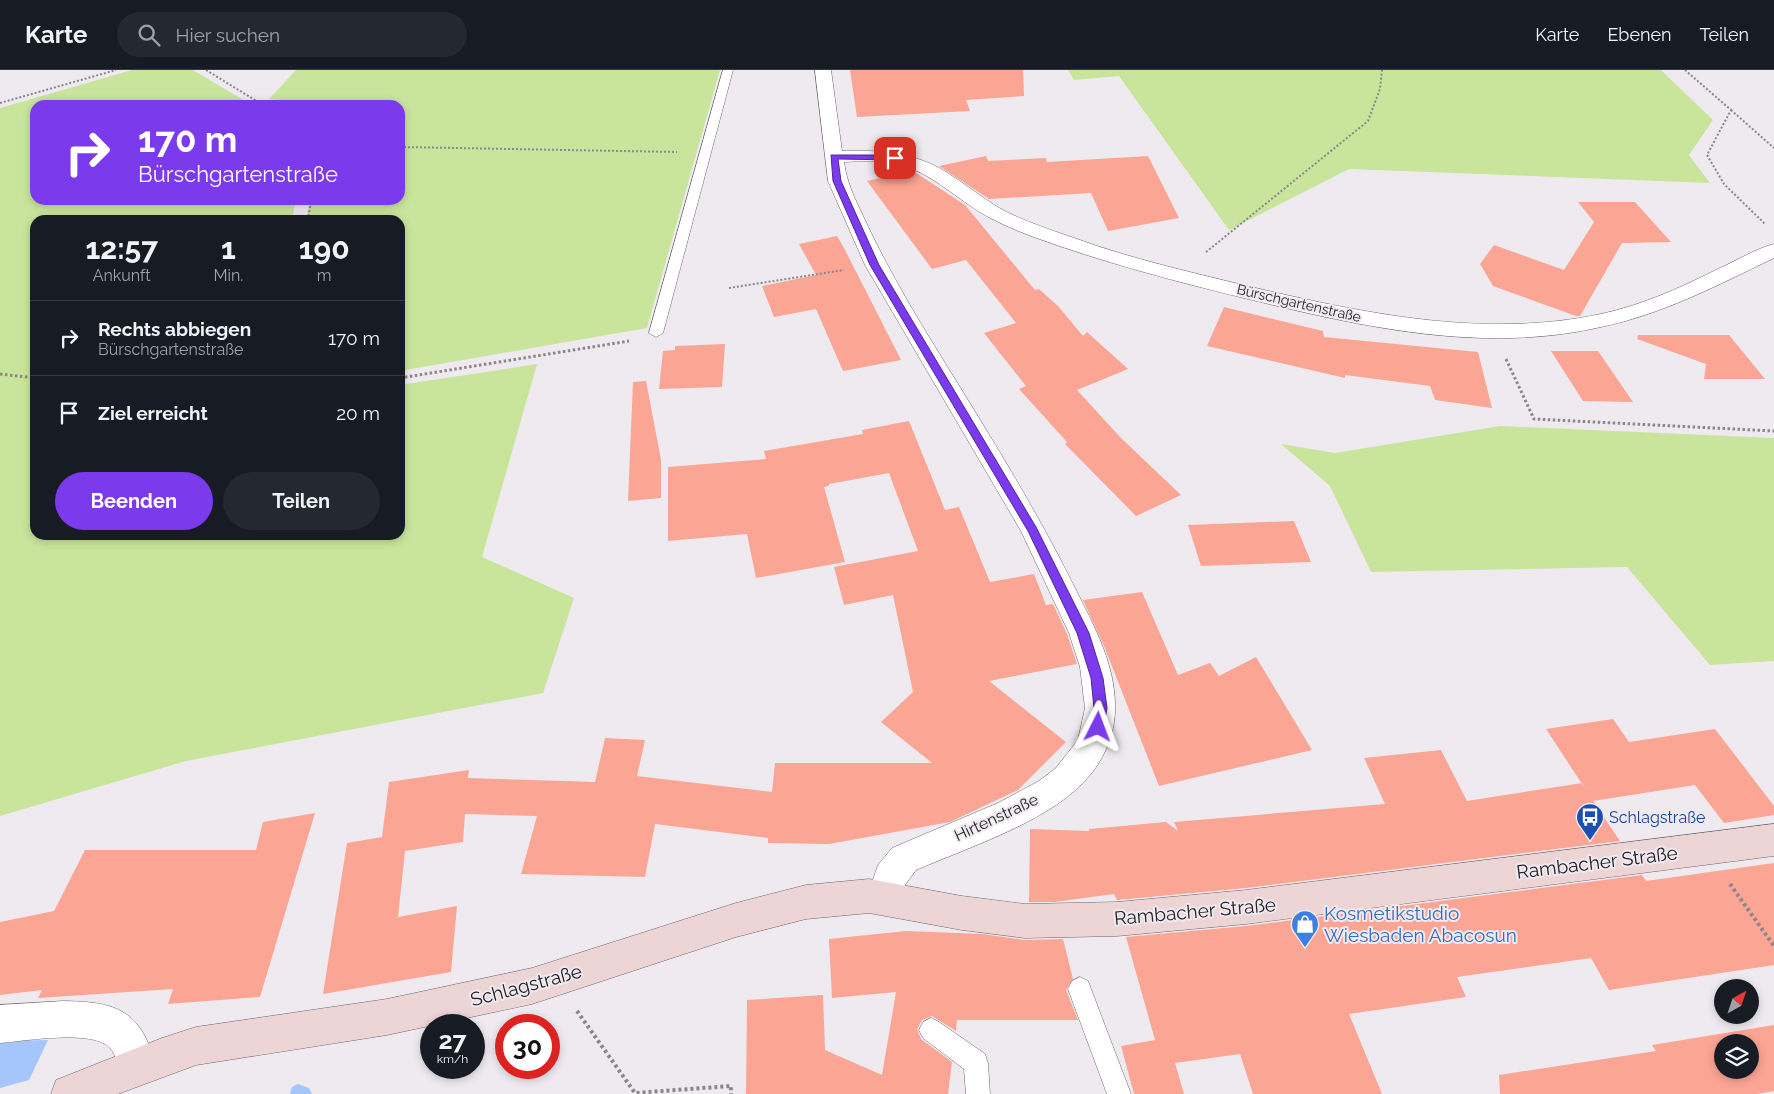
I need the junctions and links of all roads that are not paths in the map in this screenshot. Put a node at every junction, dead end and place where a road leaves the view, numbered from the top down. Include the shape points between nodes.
1 (728, 70) edge
2 (823, 70) edge
3 (834, 157) junction
4 (1774, 250) edge
5 (656, 333) road end
6 (1774, 840) edge
7 (884, 897) junction
8 (1080, 989) dead end
9 (0, 1024) edge
10 (931, 1030) dead end
11 (135, 1067) junction
12 (70, 1094) edge
13 (978, 1094) edge
14 (1119, 1094) edge

1 - 5 lane
2 - 3 street, Hirtenstraße
3 - 4 street, Bürschgartenstraße via 875,156 912,162 992,211 1089,250 1177,275 1360,318 1434,329 1494,333 1564,328 1601,321 1672,299
3 - 7 street, Hirtenstraße via 837,181 875,265 1032,530 1085,639 1095,667 1100,708 1092,746 1067,778 1010,814 904,859 890,877
6 - 7 main road, Rambacher Straße via 1246,907 1117,919 1017,920
7 - 11 main road, Schlagstraße via 830,898 772,910 532,986 387,1017 225,1040 196,1046
8 - 14 lane
9 - 11 street via 75,1020 109,1024 122,1033 132,1049
10 - 13 lane via 976,1063
11 - 12 main road, Schlagstraße

